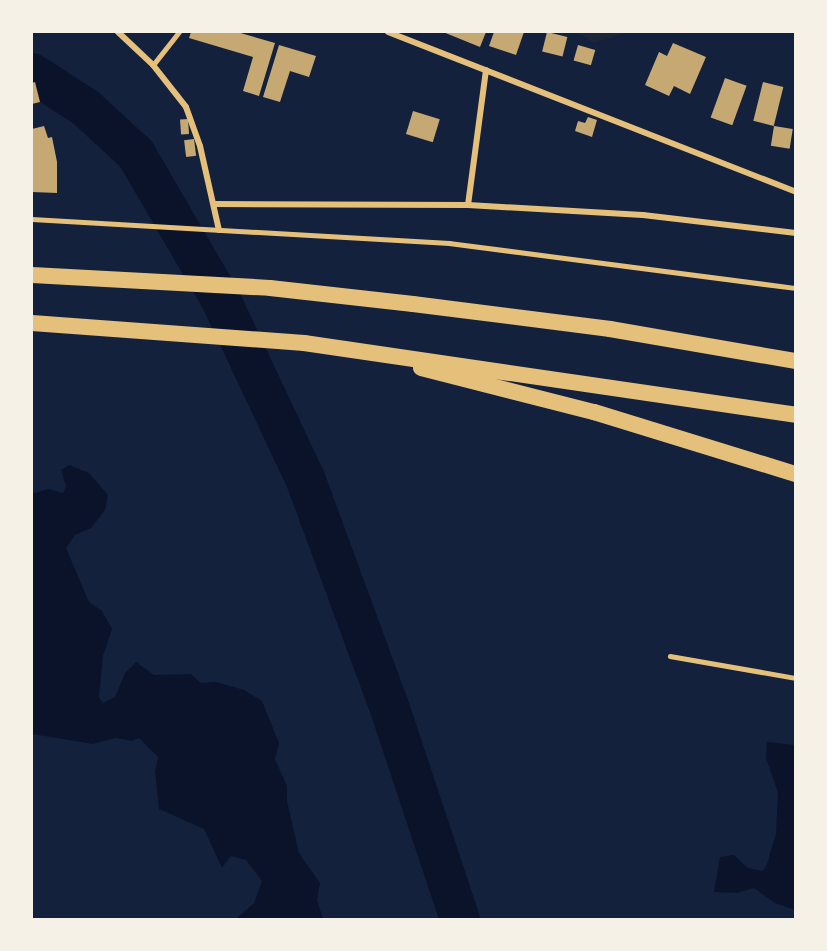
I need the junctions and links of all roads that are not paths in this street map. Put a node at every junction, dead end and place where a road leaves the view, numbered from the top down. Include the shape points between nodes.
1 (118, 32) edge
2 (179, 32) edge
3 (388, 32) edge
4 (153, 65) junction
5 (486, 70) junction
6 (795, 192) edge
7 (214, 204) junction
8 (468, 205) junction
9 (32, 219) edge
10 (219, 230) junction
11 (795, 233) edge
12 (32, 275) edge
13 (795, 288) edge
14 (32, 323) edge
15 (364, 351) junction
16 (795, 361) edge
17 (795, 415) edge
18 (795, 474) edge
19 (670, 656) dead end
20 (795, 678) edge

1 - 4 street
2 - 4 lane
3 - 5 street
4 - 7 street via 186,106 201,146
5 - 6 street
5 - 8 street
7 - 8 street
7 - 10 street
8 - 11 street via 643,215
9 - 10 lane
10 - 13 lane via 449,243
12 - 16 highway via 270,288 610,329
14 - 15 highway via 106,326
15 - 17 highway
15 - 18 highway via 478,384 594,411
19 - 20 lane

